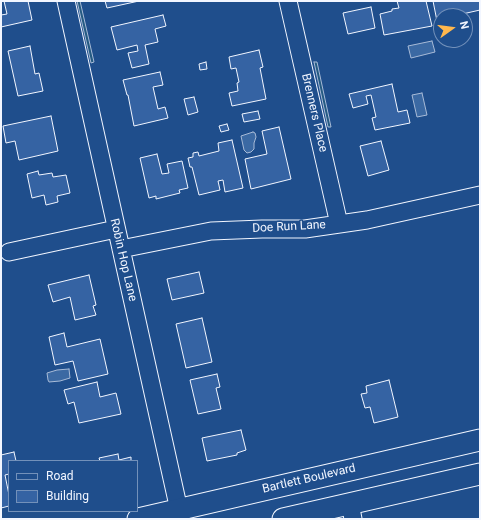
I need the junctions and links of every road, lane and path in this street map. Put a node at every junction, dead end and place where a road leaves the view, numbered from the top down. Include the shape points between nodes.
1 (66, 1) edge
2 (288, 1) edge
3 (480, 195) edge
4 (339, 224) junction
5 (116, 229) junction
6 (121, 249) junction
7 (10, 252) dead end
8 (480, 440) edge
9 (480, 474) edge
10 (351, 511) edge
11 (180, 514) edge
12 (138, 519) edge
13 (283, 519) edge

1 - 5 street, Robin Hop Lane
2 - 4 street, Brenners Place
3 - 4 street, Doe Run Lane
4 - 6 street, Doe Run Lane via 305,229 211,231
5 - 6 street, Robin Hop Lane
5 - 7 street
6 - 11 street, Robin Hop Lane
8 - 11 main road, Bartlett Boulevard
9 - 10 main road
10 - 13 main road
11 - 12 main road, Bartlett Boulevard

